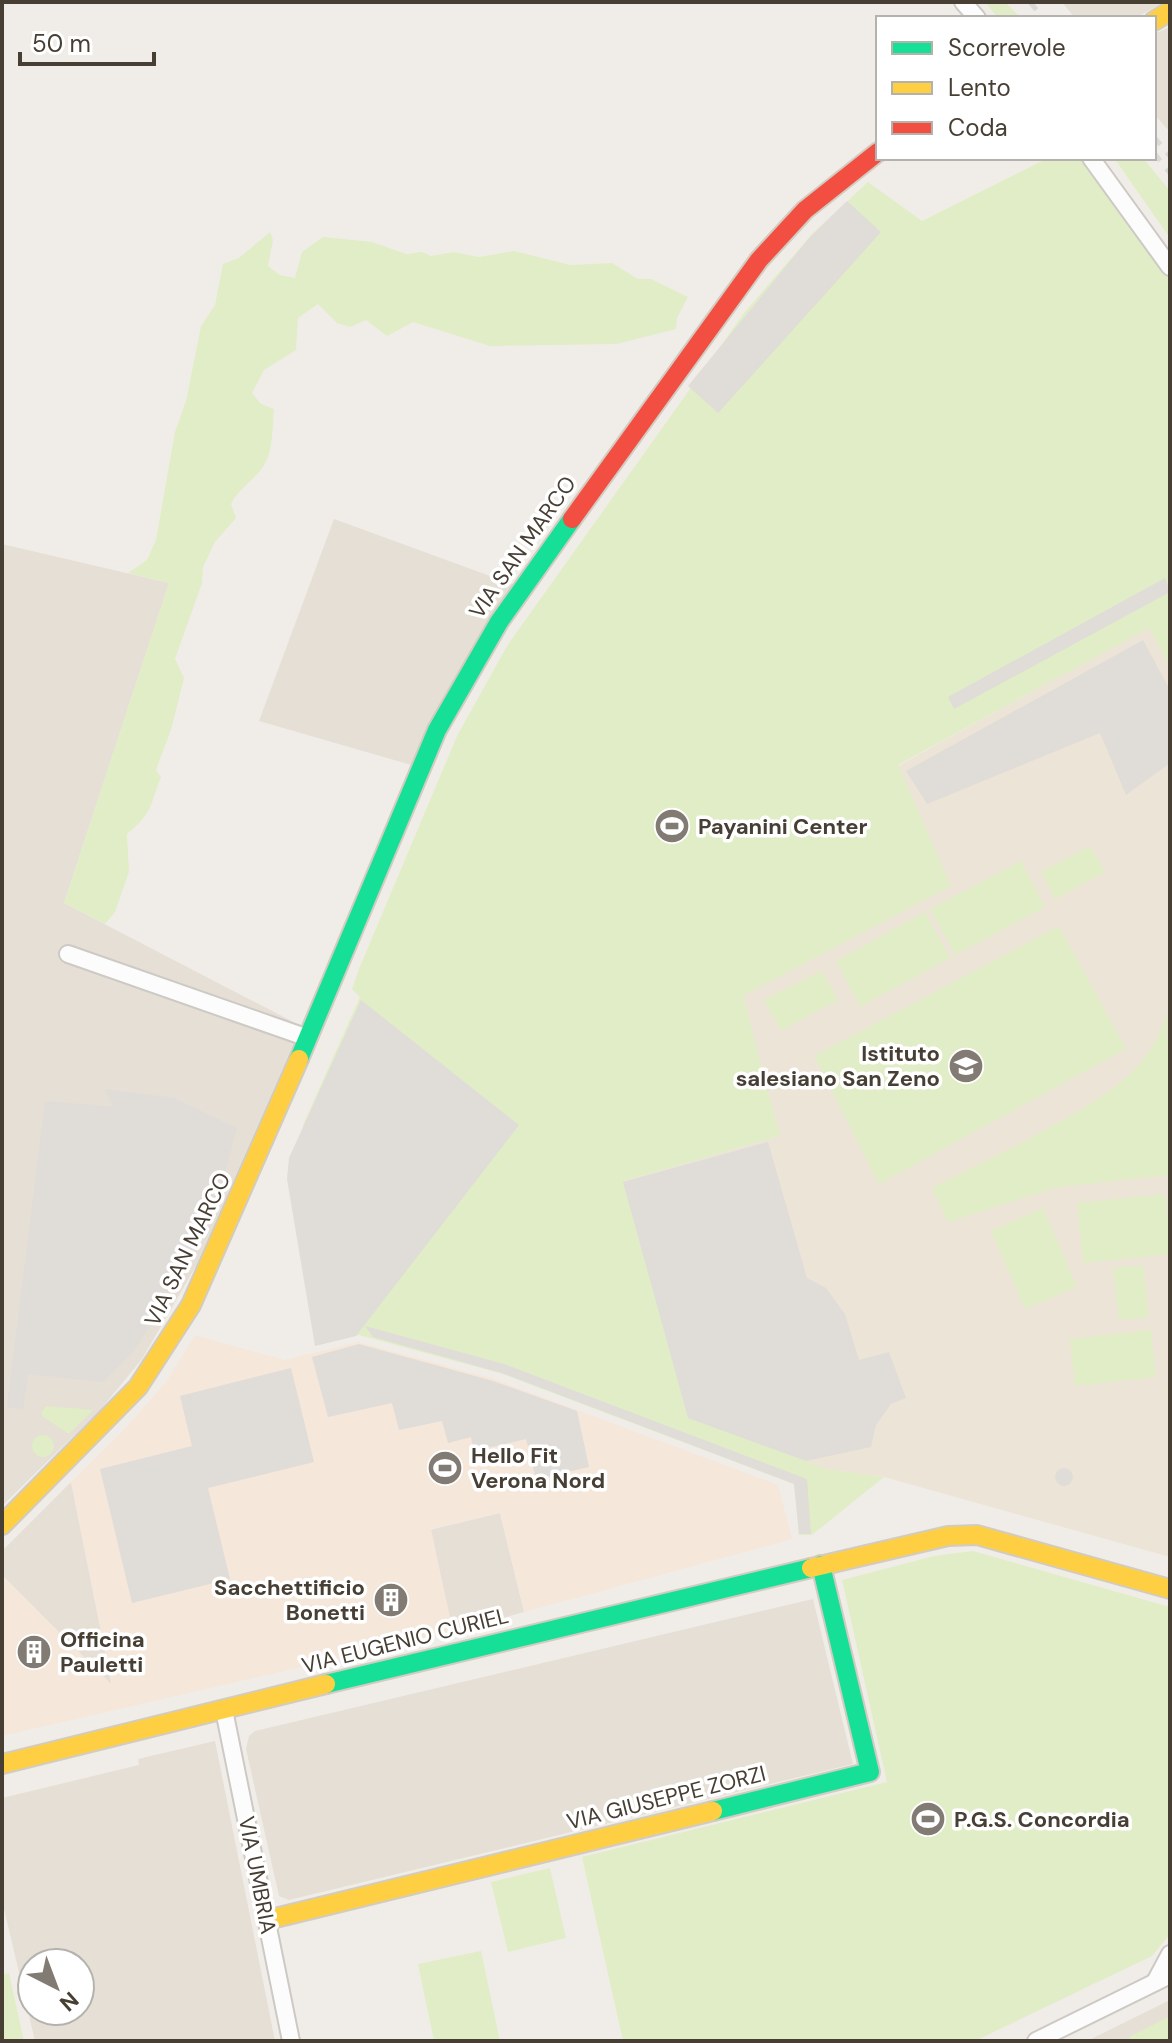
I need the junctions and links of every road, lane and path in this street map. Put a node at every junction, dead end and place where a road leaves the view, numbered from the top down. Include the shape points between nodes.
1 (876, 154) edge
2 (1092, 160) edge
3 (1170, 267) edge
4 (68, 954) dead end
5 (308, 1038) junction
6 (2, 1525) edge
7 (821, 1565) junction
8 (1170, 1589) edge
9 (224, 1710) junction
10 (2, 1764) edge
11 (267, 1920) junction
12 (1170, 1954) edge
13 (1163, 1978) edge
14 (291, 2041) edge
15 (1036, 2041) edge

1 - 5 street, VIA SAN MARCO via 805,210 759,260 499,622 437,730
2 - 3 street
4 - 5 street
5 - 6 street, VIA SAN MARCO via 204,1277 152,1368
7 - 8 street, VIA EUGENIO CURIEL via 948,1536 977,1535
7 - 9 street, VIA EUGENIO CURIEL
7 - 11 street, VIA GIUSEPPE ZORZI via 870,1772
9 - 10 street, VIA EUGENIO CURIEL
9 - 11 street, VIA UMBRIA
11 - 14 street, VIA UMBRIA
12 - 13 street
13 - 15 street

